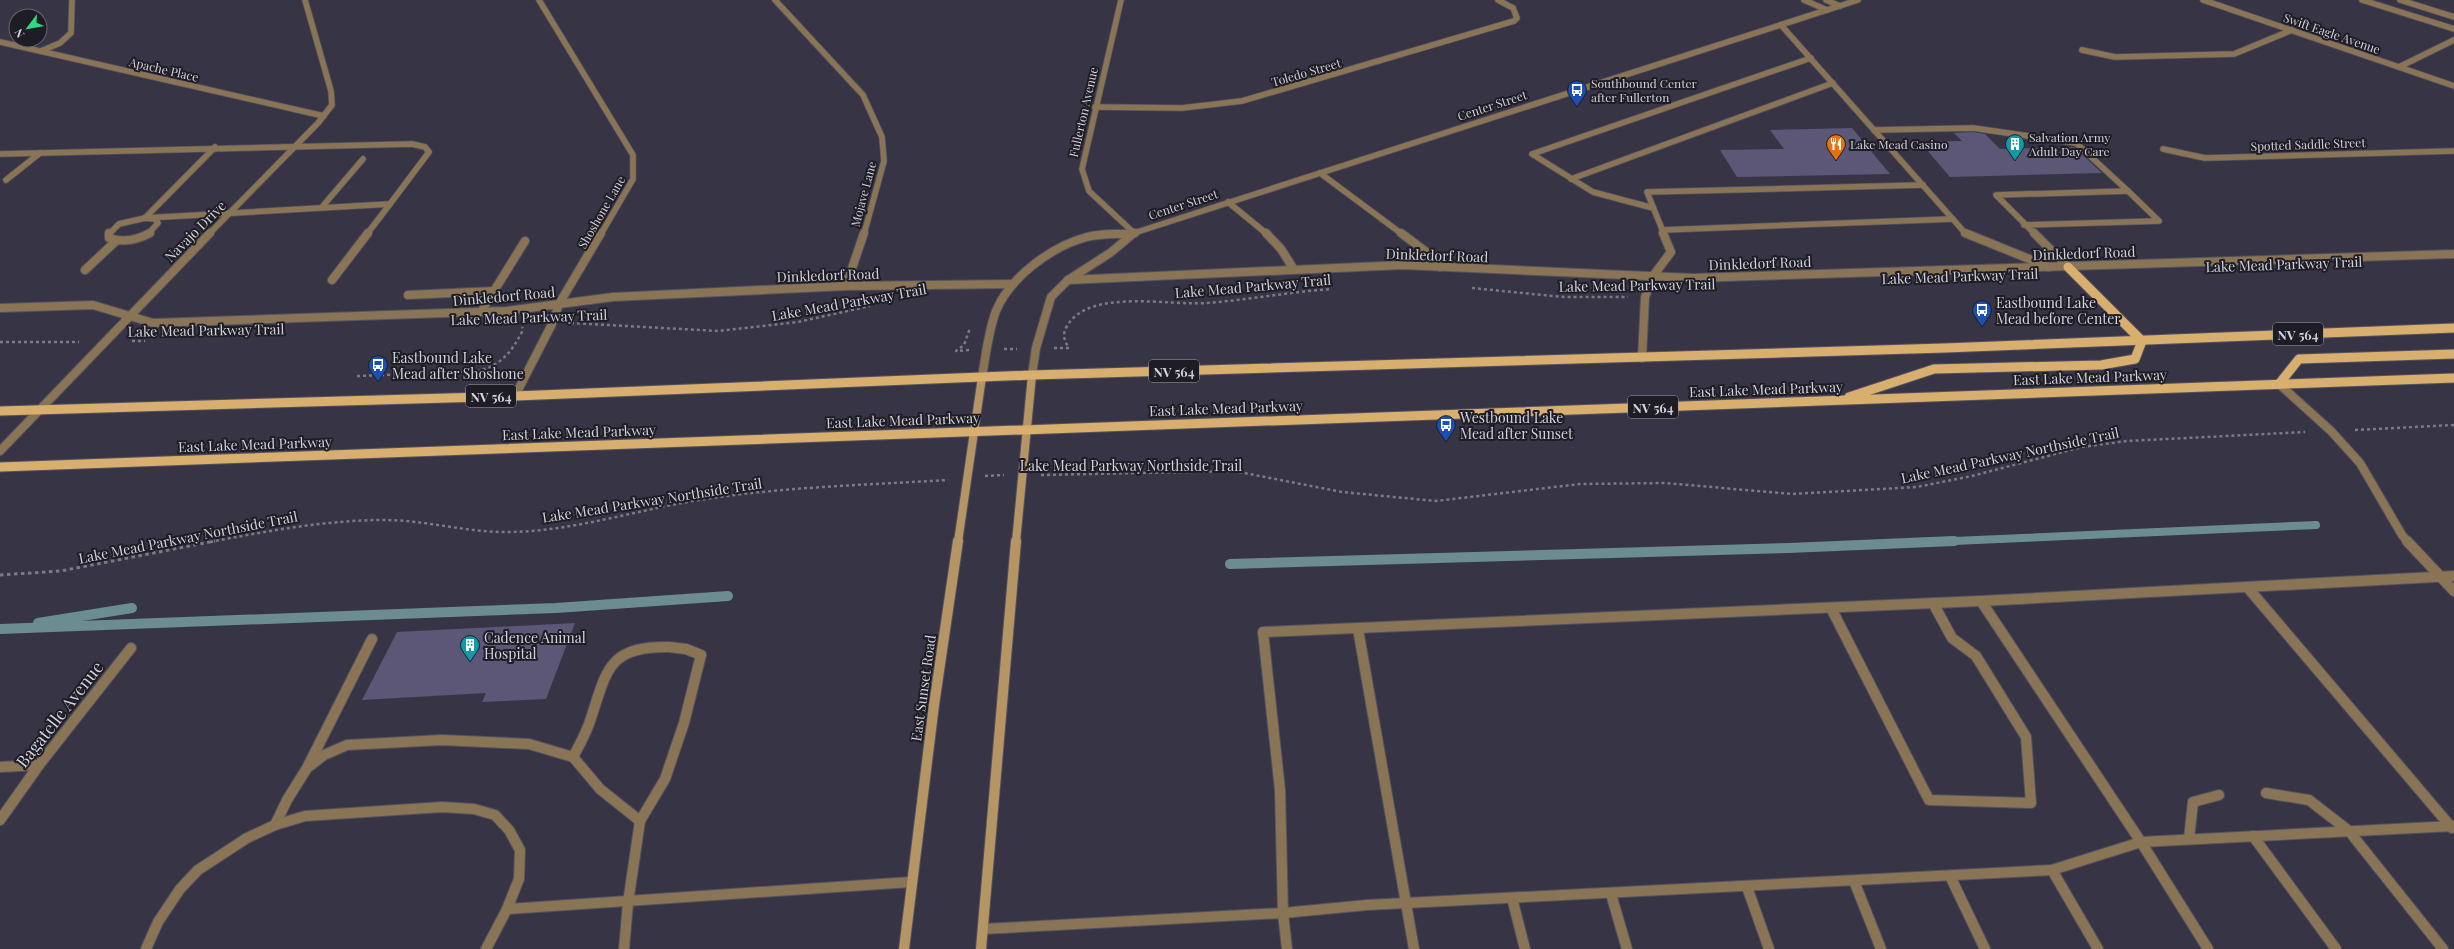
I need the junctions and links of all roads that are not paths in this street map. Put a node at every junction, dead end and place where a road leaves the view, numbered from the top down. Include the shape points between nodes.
1 (72, 0) edge
2 (305, 0) edge
3 (540, 0) edge
4 (775, 0) edge
5 (1121, 0) edge
6 (1498, 0) edge
7 (1804, 0) edge
8 (1826, 0) edge
9 (1858, 0) edge
10 (2203, 0) edge
11 (2362, 0) edge
12 (2400, 0) edge
13 (1840, 6) junction
14 (1827, 10) junction
15 (2454, 17) edge
16 (1781, 25) junction
17 (2454, 29) edge
18 (2292, 30) junction
19 (2454, 40) edge
20 (0, 42) edge
21 (2082, 50) dead end
22 (41, 51) junction
23 (1811, 58) junction
24 (2399, 67) junction
25 (1833, 83) junction
26 (2454, 86) edge
27 (1095, 107) junction
28 (324, 116) junction
29 (1874, 130) junction
30 (296, 146) junction
31 (215, 147) junction
32 (2163, 149) dead end
33 (2454, 151) edge
34 (40, 153) junction
35 (0, 154) edge
36 (363, 159) dead end
37 (1320, 172) junction
38 (1571, 178) junction
39 (6, 180) dead end
40 (1923, 185) junction
41 (2128, 191) junction
42 (1228, 202) junction
43 (390, 204) junction
44 (322, 207) junction
45 (1653, 208) junction
46 (231, 212) junction
47 (145, 218) junction
48 (1953, 219) junction
49 (2024, 225) junction
50 (1662, 230) junction
51 (1134, 233) junction
52 (116, 241) junction
53 (525, 241) dead end
54 (2454, 254) edge
55 (1440, 267) junction
56 (2068, 267) junction
57 (1293, 268) junction
58 (2051, 268) junction
59 (85, 270) dead end
60 (1653, 276) junction
61 (332, 280) dead end
62 (1068, 280) junction
63 (1013, 284) junction
64 (846, 286) junction
65 (495, 290) junction
66 (408, 295) dead end
67 (559, 304) junction
68 (0, 308) edge
69 (481, 312) junction
70 (128, 316) junction
71 (2454, 328) edge
72 (2142, 341) junction
73 (2454, 354) edge
74 (1642, 358) junction
75 (1032, 375) junction
76 (982, 377) junction
77 (2454, 378) edge
78 (2279, 384) junction
79 (515, 396) junction
80 (1837, 400) junction
81 (40, 410) junction
82 (0, 412) edge
83 (1027, 429) junction
84 (975, 431) junction
85 (0, 451) edge
86 (0, 467) edge
87 (2454, 576) edge
88 (2441, 577) junction
89 (2248, 588) junction
90 (2454, 591) edge
91 (1981, 601) junction
92 (1932, 603) junction
93 (1831, 608) junction
94 (1358, 629) junction
95 (372, 639) dead end
96 (131, 648) dead end
97 (573, 757) junction
98 (38, 765) junction
99 (0, 767) edge
100 (307, 768) junction
101 (2266, 793) dead end
102 (2219, 795) dead end
103 (0, 820) edge
104 (640, 821) junction
105 (275, 825) junction
106 (2453, 827) edge
107 (2349, 831) junction
108 (2253, 836) junction
109 (2189, 839) junction
110 (2141, 842) junction
111 (2052, 870) junction
112 (1950, 876) junction
113 (1854, 881) junction
114 (911, 882) junction
115 (1747, 887) junction
116 (1611, 894) junction
117 (1512, 898) junction
118 (628, 903) junction
119 (1405, 903) junction
120 (507, 910) junction
121 (1283, 913) junction
122 (983, 929) junction
123 (146, 949) edge
124 (486, 949) edge
125 (624, 949) edge
126 (904, 949) edge
127 (981, 949) edge
128 (1287, 949) edge
129 (1414, 949) edge
130 (1525, 949) edge
131 (1627, 949) edge
132 (1769, 949) edge
133 (1881, 949) edge
134 (1985, 949) edge
135 (2098, 949) edge
136 (2208, 949) edge
137 (2336, 949) edge
138 (2442, 949) edge

1 - 22 street via 71,33 60,43
2 - 28 street, Navajo Drive via 331,91 332,105
3 - 67 street, Shoshone Lane via 633,155 633,179
4 - 64 street, Mojave Lane via 863,95 882,137 884,162 866,228
5 - 27 street, Fullerton Avenue
6 - 27 street, Toledo Street via 1513,8 1517,18 1514,21 1242,101 1182,108
7 - 14 street
8 - 13 street
9 - 13 street, Center Street
10 - 18 street, Swift Eagle Avenue
11 - 17 street
12 - 15 street
13 - 14 street, Center Street
14 - 16 street, Center Street
16 - 23 street
16 - 37 street, Center Street
18 - 21 street via 2234,54 2115,57
18 - 24 street, Swift Eagle Avenue
19 - 24 street
20 - 22 street, Apache Place
22 - 28 street, Apache Place
23 - 25 street
23 - 38 street via 1532,154
24 - 26 street, Swift Eagle Avenue
25 - 29 street
25 - 38 street
27 - 51 street, Fullerton Avenue via 1082,169 1089,191
28 - 30 street, Navajo Drive
29 - 40 street
29 - 41 street via 1973,128 2076,143
30 - 31 street
30 - 43 street via 412,144 425,147 430,152
30 - 46 street, Navajo Drive
31 - 34 street
31 - 47 street
32 - 33 street, Spotted Saddle Street via 2206,158
34 - 35 street
34 - 39 street
36 - 44 street
37 - 42 street, Center Street
37 - 55 street via 1433,258
38 - 45 street via 1594,192
40 - 45 street via 1648,192
40 - 48 street
41 - 49 street via 1996,195
41 - 49 street via 2159,221
42 - 51 street, Center Street
42 - 57 street via 1254,222 1285,252
43 - 44 street
43 - 61 street
44 - 46 street
45 - 50 street
46 - 47 street
46 - 70 street, Navajo Drive
47 - 52 street via 130,220 112,228 108,238
47 - 52 street via 157,221 154,230 136,238
48 - 50 street
48 - 58 street via 1967,235
49 - 56 street
50 - 60 street via 1671,252
51 - 62 street, Center Street via 1110,253
51 - 63 street, Center Street via 1088,237 1036,264
52 - 59 street
53 - 65 street
54 - 56 street, Dinkledorf Road
55 - 57 street, Dinkledorf Road via 1403,265
55 - 60 street, Dinkledorf Road
56 - 58 street, Dinkledorf Road
56 - 72 main road
57 - 62 street, Dinkledorf Road
58 - 60 street, Dinkledorf Road via 1693,278
60 - 74 street via 1646,297
62 - 75 street, Center Street via 1051,297 1036,348
63 - 64 street, Dinkledorf Road
63 - 76 street, Center Street via 997,307
64 - 67 street, Dinkledorf Road via 613,297
65 - 66 street
65 - 69 street
67 - 69 street, Dinkledorf Road
67 - 79 street, Shoshone Lane via 552,324
68 - 70 street, Dinkledorf Road via 93,305
69 - 70 street, Dinkledorf Road via 153,323
70 - 81 street, Navajo Drive
71 - 72 main road, NV 564
72 - 74 main road, NV 564
72 - 80 main road via 2135,359 2101,365 1934,369
73 - 78 main road via 2299,359
74 - 75 main road, NV 564
75 - 76 main road, NV 564
75 - 83 main road, Center Street
76 - 79 main road, NV 564
76 - 84 main road, Center Street
77 - 78 main road, East Lake Mead Parkway / NV 564
78 - 80 main road, East Lake Mead Parkway / NV 564
78 - 88 street via 2331,431 2360,463 2402,535
79 - 81 main road, NV 564
80 - 83 main road, East Lake Mead Parkway / NV 564
81 - 82 main road, NV 564
81 - 85 street, Navajo Drive
83 - 84 main road, East Lake Mead Parkway / NV 564
83 - 122 main road
84 - 86 main road, East Lake Mead Parkway / NV 564
84 - 114 main road, East Sunset Road via 934,705
87 - 88 street
88 - 89 street
88 - 90 street
89 - 91 street
89 - 106 street
91 - 92 street
91 - 110 street
92 - 93 street
92 - 93 street via 1952,638 1976,656 2026,737 2031,803 1930,800
93 - 94 street
94 - 119 street
94 - 121 street via 1263,632 1280,790
95 - 100 street
96 - 98 street, Bagatelle Avenue
97 - 100 street via 529,744 442,740 347,745 324,755
97 - 104 street via 600,789
97 - 104 street via 590,720 603,677 624,652 674,646 693,650 701,655 684,723 665,779
98 - 99 street
98 - 103 street, Bagatelle Avenue
100 - 105 street
101 - 107 street via 2309,800
102 - 109 street via 2194,802
104 - 118 street
105 - 120 street via 306,816 442,807 474,809 495,815 510,830 520,850 519,879
105 - 123 street via 247,838 198,870 180,889 158,922
106 - 107 street
107 - 108 street
107 - 138 street
108 - 109 street
108 - 137 street
109 - 110 street
110 - 111 street
110 - 136 street
111 - 112 street
111 - 135 street
112 - 113 street
112 - 134 street
113 - 115 street
113 - 133 street
114 - 118 street
114 - 126 main road, East Sunset Road
115 - 116 street
115 - 132 street
116 - 117 street
116 - 131 street
117 - 119 street
117 - 130 street
118 - 120 street
118 - 125 street
119 - 121 street
119 - 129 street
120 - 124 street
121 - 122 street
121 - 128 street
122 - 127 main road

